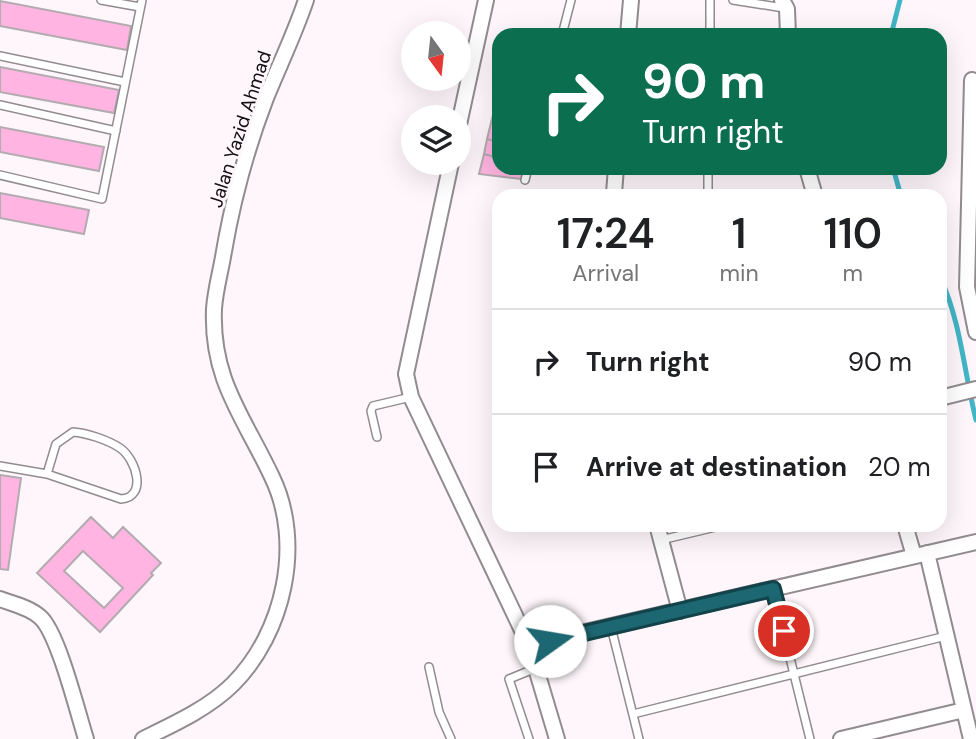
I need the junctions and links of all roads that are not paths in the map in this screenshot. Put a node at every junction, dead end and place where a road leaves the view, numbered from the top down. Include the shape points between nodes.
1 (101, 0) edge
2 (306, 0) edge
3 (486, 0) edge
4 (571, 0) edge
5 (631, 0) edge
6 (710, 0) edge
7 (733, 0) edge
8 (141, 4) edge
9 (784, 4) edge
10 (564, 28) edge
11 (629, 28) edge
12 (710, 28) edge
13 (787, 28) edge
14 (0, 56) edge
15 (972, 80) dead end
16 (125, 82) junction
17 (0, 105) edge
18 (463, 105) edge
19 (116, 131) junction
20 (0, 175) edge
21 (448, 175) edge
22 (526, 175) edge
23 (525, 180) dead end
24 (975, 324) edge
25 (976, 389) edge
26 (947, 396) edge
27 (411, 397) junction
28 (377, 437) dead end
29 (0, 466) edge
30 (47, 474) junction
31 (659, 532) edge
32 (694, 532) edge
33 (908, 532) edge
34 (661, 540) junction
35 (976, 542) edge
36 (920, 555) junction
37 (773, 589) junction
38 (0, 599) edge
39 (680, 611) junction
40 (611, 626) junction
41 (946, 636) junction
42 (529, 646) junction
43 (429, 667) dead end
44 (537, 668) junction
45 (794, 674) junction
46 (964, 710) junction
47 (633, 714) junction
48 (86, 739) edge
49 (143, 739) edge
50 (451, 739) edge
51 (529, 739) edge
52 (557, 739) edge
53 (639, 739) edge
54 (810, 739) edge
55 (841, 739) edge
56 (971, 739) edge

1 - 8 lane
2 - 49 street, Jalan Yazid Ahmad via 265,102 232,203 215,307 220,371 282,501 288,551 284,582 272,625 250,666 207,705
3 - 18 street
4 - 10 lane
5 - 11 street
6 - 12 lane
7 - 9 lane
8 - 16 lane
9 - 13 street
14 - 16 lane
15 - 24 street via 967,287
16 - 19 lane
17 - 19 lane
19 - 20 lane via 102,199
21 - 27 street via 406,374
22 - 23 lane
25 - 26 street
27 - 28 lane via 373,405
27 - 42 street
29 - 30 lane
30 - 30 lane via 56,444 73,432 83,433 120,448 131,460 136,493 121,499
31 - 34 street
32 - 34 lane
33 - 36 street
34 - 39 street
35 - 36 street
36 - 37 street
36 - 41 street
37 - 39 street
37 - 45 lane
38 - 48 street via 41,618 55,645
39 - 40 street
40 - 42 street
40 - 47 lane
41 - 45 lane
41 - 46 street
42 - 44 street
43 - 50 lane via 439,712
44 - 51 lane via 509,680
44 - 52 street
45 - 47 lane
45 - 54 lane
46 - 55 street
46 - 56 street
47 - 53 lane

